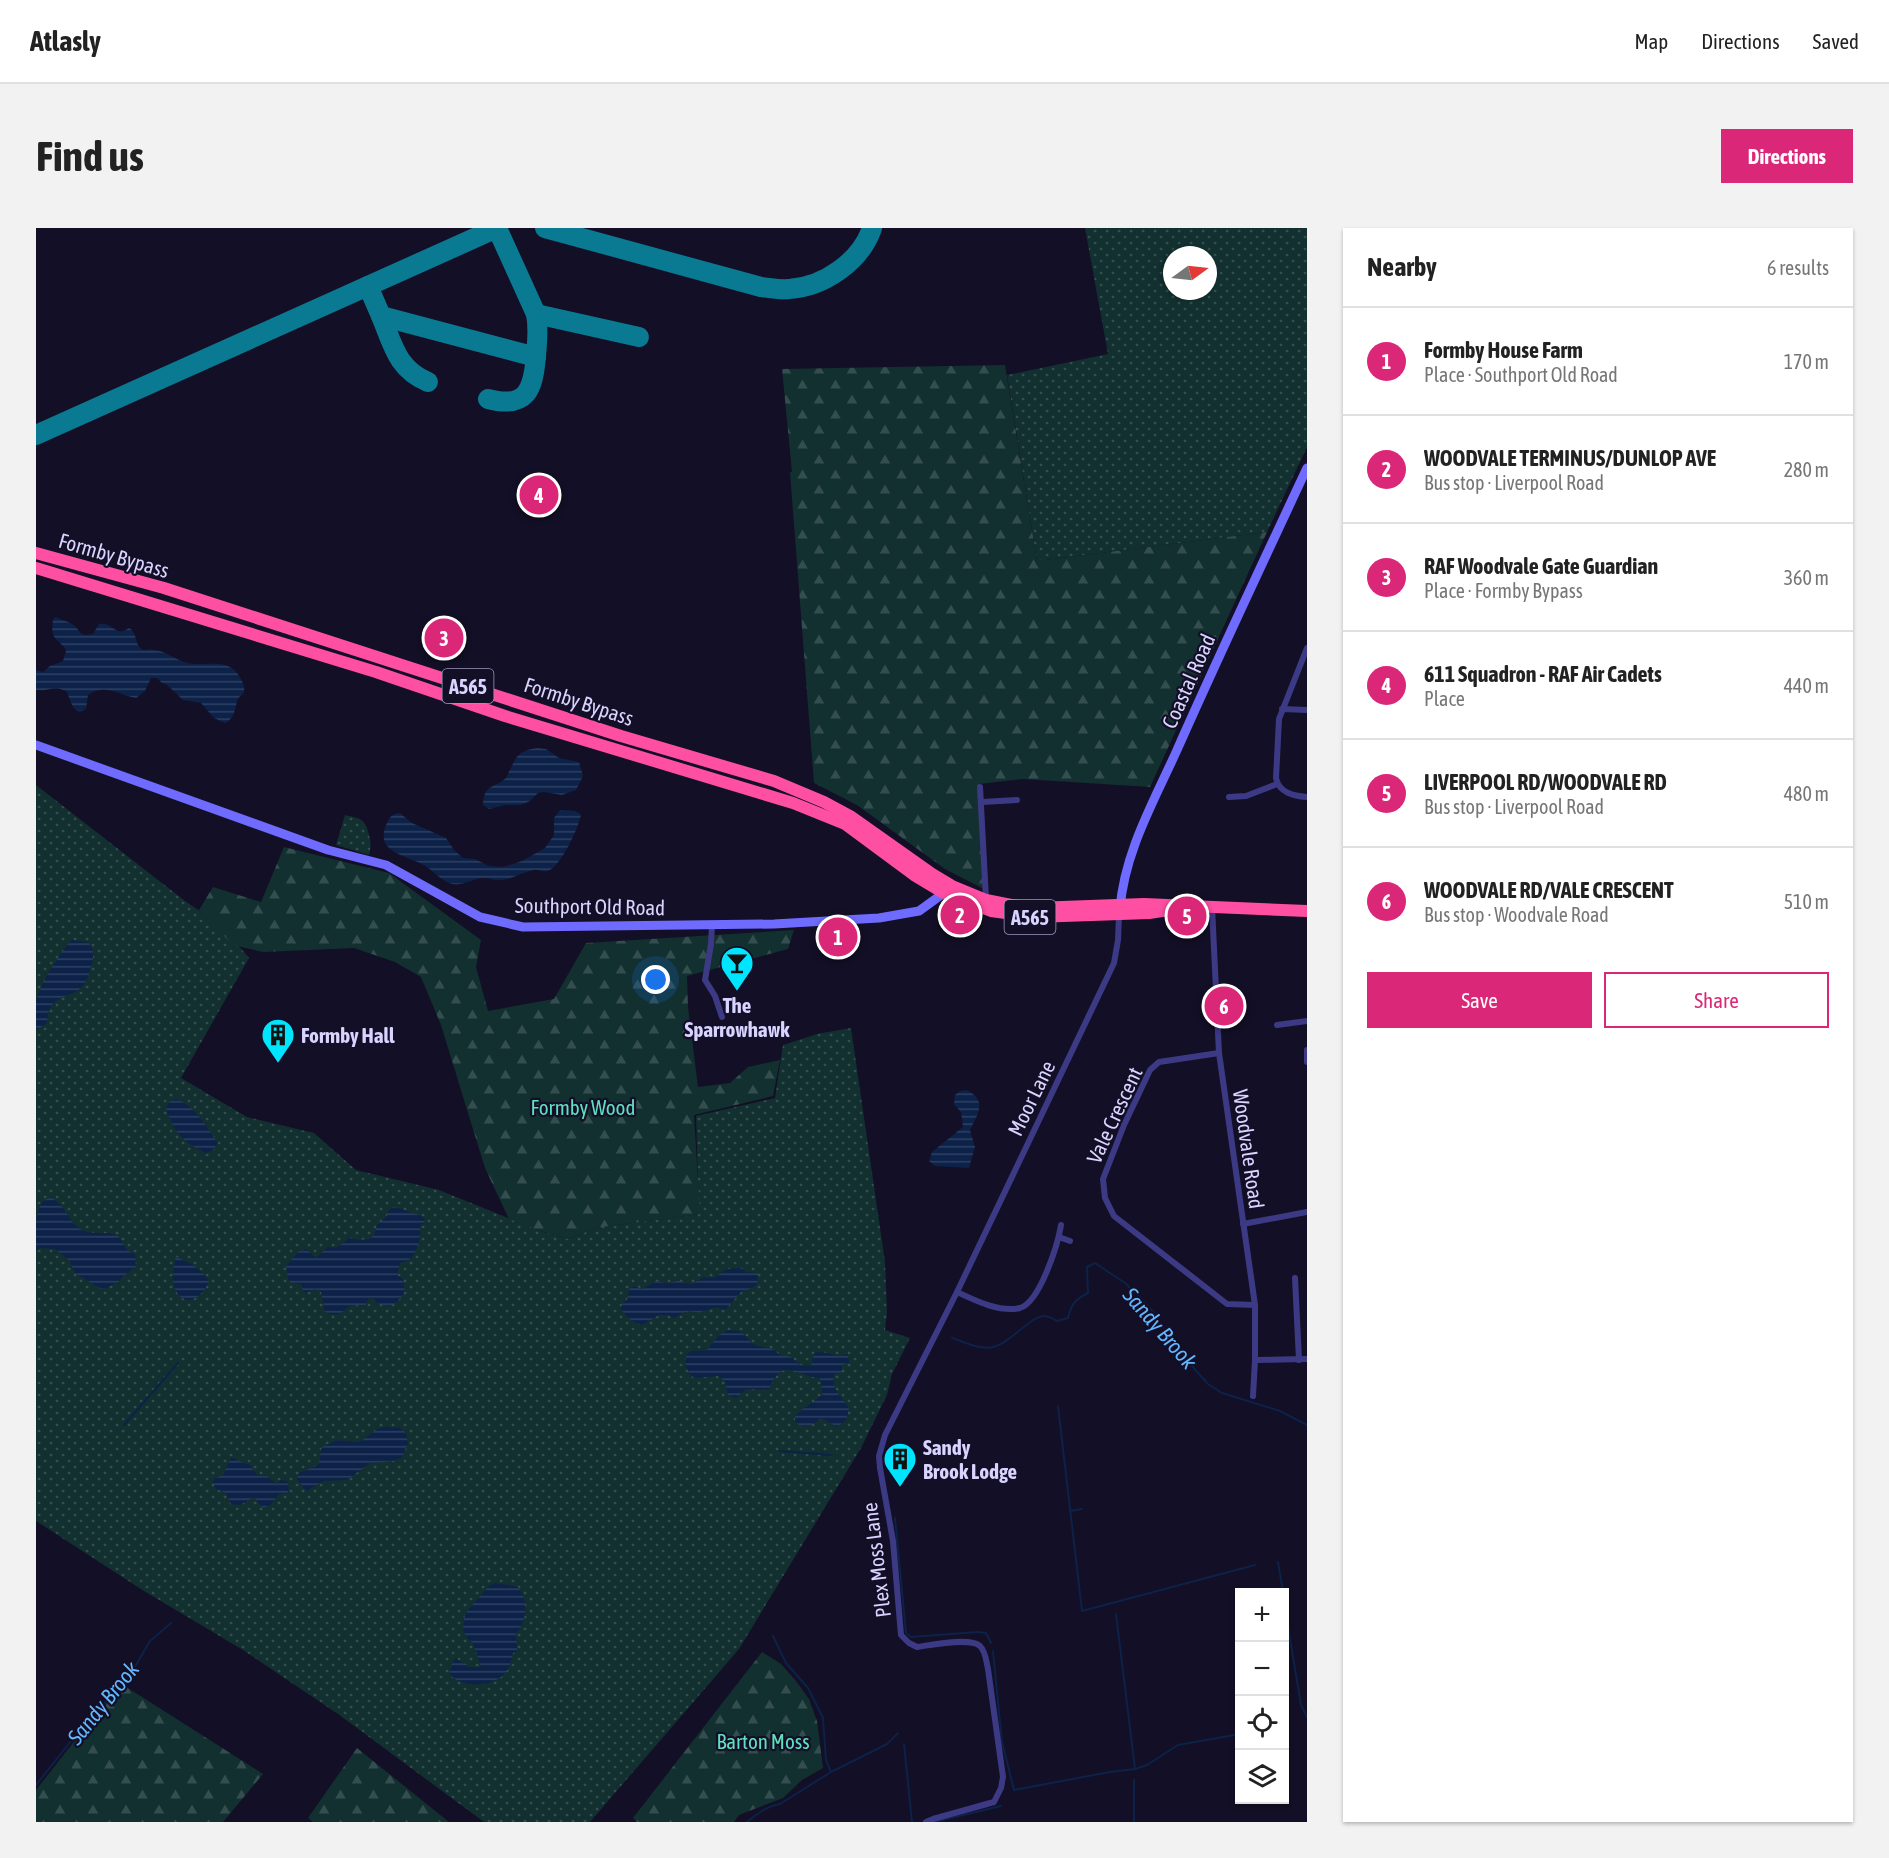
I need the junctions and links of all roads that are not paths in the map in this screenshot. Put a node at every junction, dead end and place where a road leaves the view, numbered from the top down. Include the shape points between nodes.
1 (1307, 468) edge
2 (36, 553) edge
3 (36, 568) edge
4 (1307, 648) edge
5 (465, 685) junction
6 (1282, 709) junction
7 (1307, 710) edge
8 (536, 725) junction
9 (36, 745) edge
10 (1277, 784) junction
11 (980, 787) dead end
12 (1229, 797) dead end
13 (1307, 797) edge
14 (1017, 800) dead end
15 (982, 802) junction
16 (948, 889) junction
17 (986, 900) junction
18 (1212, 906) junction
19 (1120, 910) junction
20 (1307, 911) edge
21 (712, 924) junction
22 (722, 1017) dead end
23 (1307, 1021) edge
24 (1277, 1025) dead end
25 (1307, 1050) edge
26 (1219, 1053) junction
27 (1307, 1062) edge
28 (1307, 1212) edge
29 (1243, 1224) junction
30 (1061, 1225) dead end
31 (1059, 1237) junction
32 (1070, 1241) dead end
33 (1295, 1278) dead end
34 (957, 1292) junction
35 (1255, 1305) junction
36 (1307, 1359) edge
37 (1255, 1360) junction
38 (1299, 1360) junction
39 (1253, 1396) dead end
40 (926, 1822) edge

1 - 19 street, Coastal Road via 1139,834 1126,871
2 - 5 highway, Formby Bypass / A565 via 164,588
3 - 8 highway, Formby Bypass / A565
4 - 6 street
5 - 8 highway via 466,695 508,709
5 - 16 highway, Formby Bypass / A565 via 801,791 850,816
6 - 7 street
6 - 10 street
8 - 16 highway, Formby Bypass / A565 via 817,811 845,824 915,875
9 - 21 street, Southport Old Road via 328,850 386,865 480,917 523,927
10 - 12 street via 1246,796
10 - 13 street via 1292,795
11 - 15 street
14 - 15 street
15 - 17 street
16 - 17 highway, A565
16 - 19 highway, A565 via 991,911 1034,917
16 - 21 street, Southport Old Road via 919,911 879,918
17 - 19 highway, A565 via 1035,908
18 - 19 highway, A565 via 1149,914
18 - 20 highway, A565
18 - 26 street, Woodvale Road
19 - 34 street, Moor Lane via 1114,963
21 - 22 street via 705,980
23 - 24 street
25 - 27 street
26 - 29 street, Woodvale Road
26 - 35 street, Vale Crescent via 1159,1062 1150,1070 1102,1179 1105,1198 1114,1216 1227,1304
28 - 29 street
29 - 35 street, Woodvale Road
30 - 31 street
31 - 32 street
31 - 34 street via 1039,1288 1023,1307 991,1306
33 - 38 street
34 - 40 street, Plex Moss Lane via 885,1435 879,1456 893,1541 901,1635 917,1647 970,1641 985,1653 1003,1777 994,1802
35 - 37 street, Woodvale Road
36 - 38 street
37 - 38 street
37 - 39 street, Woodvale Road

